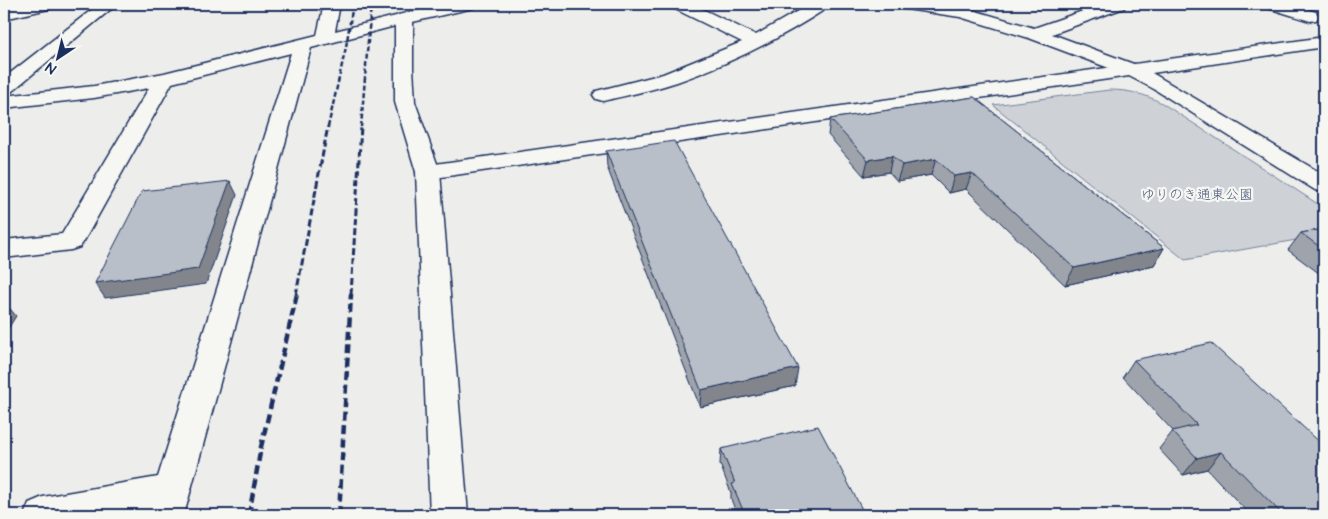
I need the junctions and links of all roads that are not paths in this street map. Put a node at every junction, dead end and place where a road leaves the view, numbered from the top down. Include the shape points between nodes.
1 (47, 4) edge
2 (109, 4) edge
3 (332, 4) edge
4 (467, 4) edge
5 (679, 4) edge
6 (821, 4) edge
7 (906, 4) edge
8 (981, 4) edge
9 (1118, 4) edge
10 (1274, 4) edge
11 (962, 12) junction
12 (4, 14) edge
13 (1310, 16) dead end
14 (404, 19) junction
15 (1035, 34) junction
16 (755, 41) junction
17 (314, 42) junction
18 (1324, 42) edge
19 (1132, 70) junction
20 (164, 79) junction
21 (4, 88) edge
22 (603, 95) dead end
23 (4, 102) edge
24 (428, 172) junction
25 (1324, 185) edge
26 (4, 249) edge
27 (169, 503) edge
28 (42, 515) edge
29 (449, 515) edge

1 - 12 street
2 - 21 street
3 - 17 street
4 - 14 street
5 - 16 street
6 - 16 street
7 - 11 street
8 - 11 street
9 - 15 street
10 - 13 street
11 - 15 street
14 - 17 street
14 - 24 street via 405,102
15 - 19 street
16 - 22 street via 670,78
17 - 20 street
17 - 27 street
18 - 19 street
19 - 24 street
19 - 25 street via 1162,85
20 - 23 street via 94,92
20 - 26 street via 71,240
24 - 29 street
27 - 28 street

